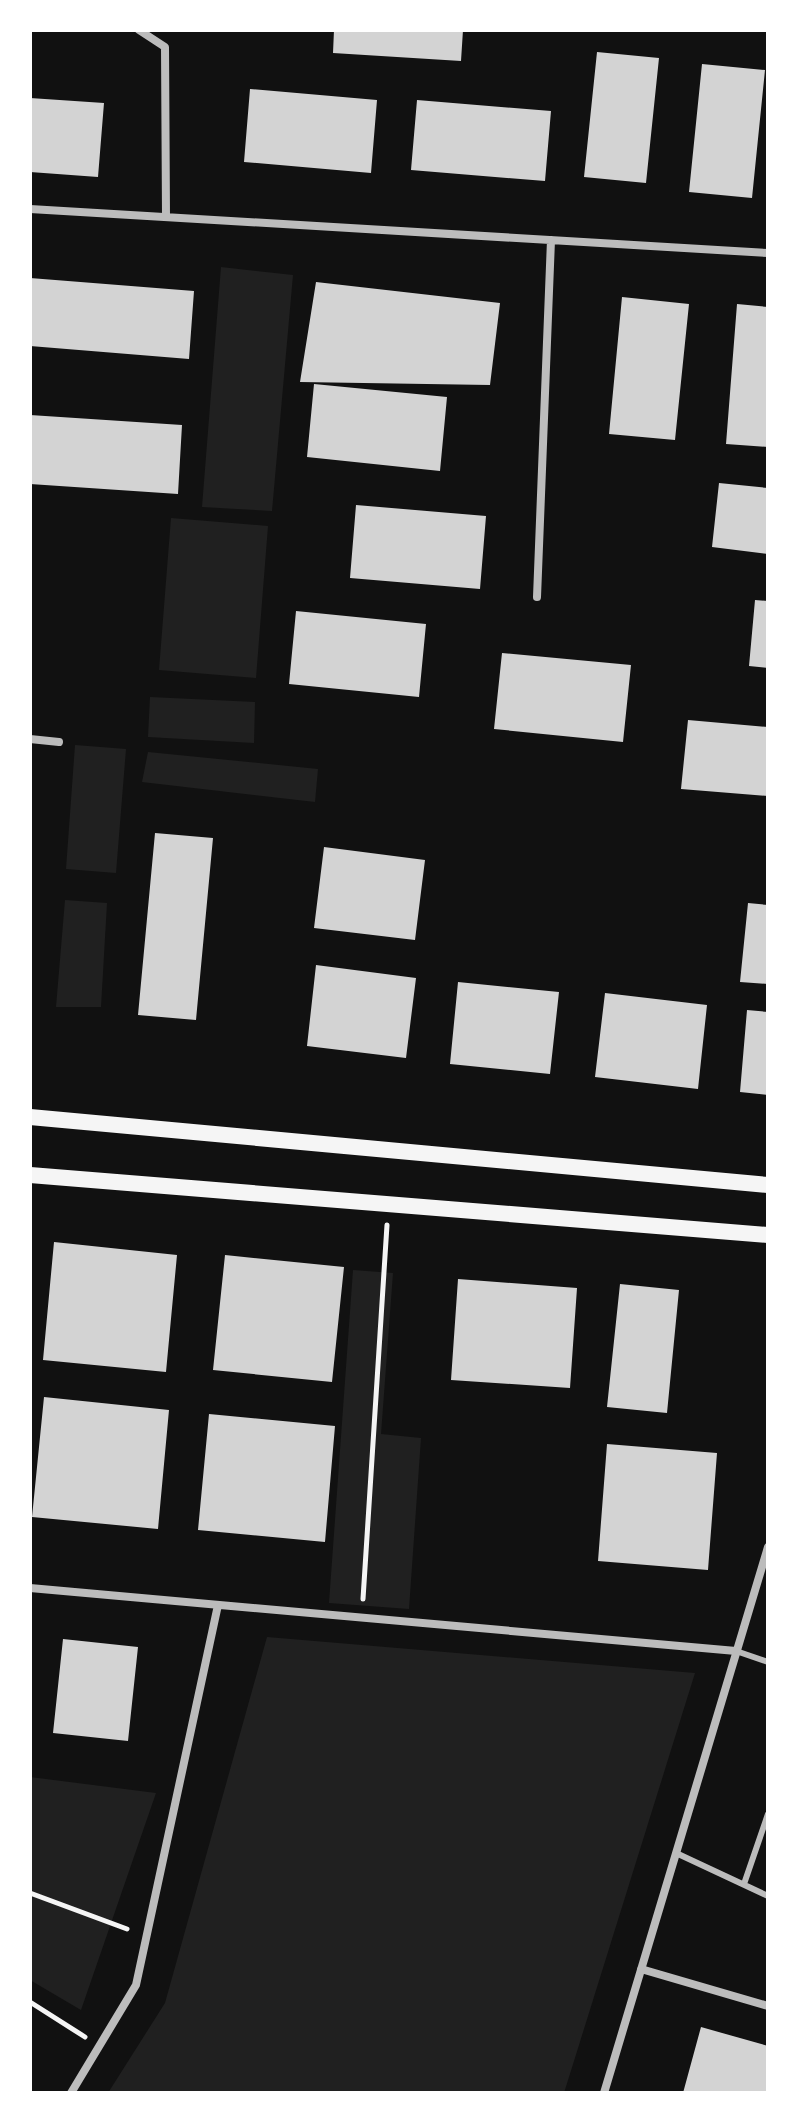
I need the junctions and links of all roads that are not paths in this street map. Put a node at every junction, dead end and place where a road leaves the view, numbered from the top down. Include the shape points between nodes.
1 (139, 30) edge
2 (30, 209) edge
3 (166, 217) junction
4 (551, 240) junction
5 (768, 253) edge
6 (537, 597) dead end
7 (30, 739) edge
8 (59, 742) dead end
9 (30, 1117) edge
10 (30, 1175) edge
11 (768, 1185) edge
12 (768, 1235) edge
13 (768, 1547) edge
14 (763, 1580) edge
15 (30, 1588) edge
16 (218, 1605) junction
17 (736, 1651) junction
18 (768, 1662) edge
19 (768, 1814) edge
20 (676, 1853) junction
21 (744, 1884) junction
22 (768, 1896) edge
23 (641, 1969) junction
24 (768, 2006) edge
25 (71, 2093) edge
26 (604, 2093) edge

1 - 3 street via 165,47
2 - 3 street
3 - 4 street
4 - 5 street
4 - 6 street
7 - 8 street
9 - 11 main road
10 - 12 main road
13 - 14 street
14 - 17 street
15 - 16 street
16 - 17 street
16 - 25 street via 136,1985
17 - 18 lane
17 - 20 street
19 - 21 lane
20 - 21 lane
20 - 23 street
21 - 22 lane
23 - 24 street
23 - 26 street

